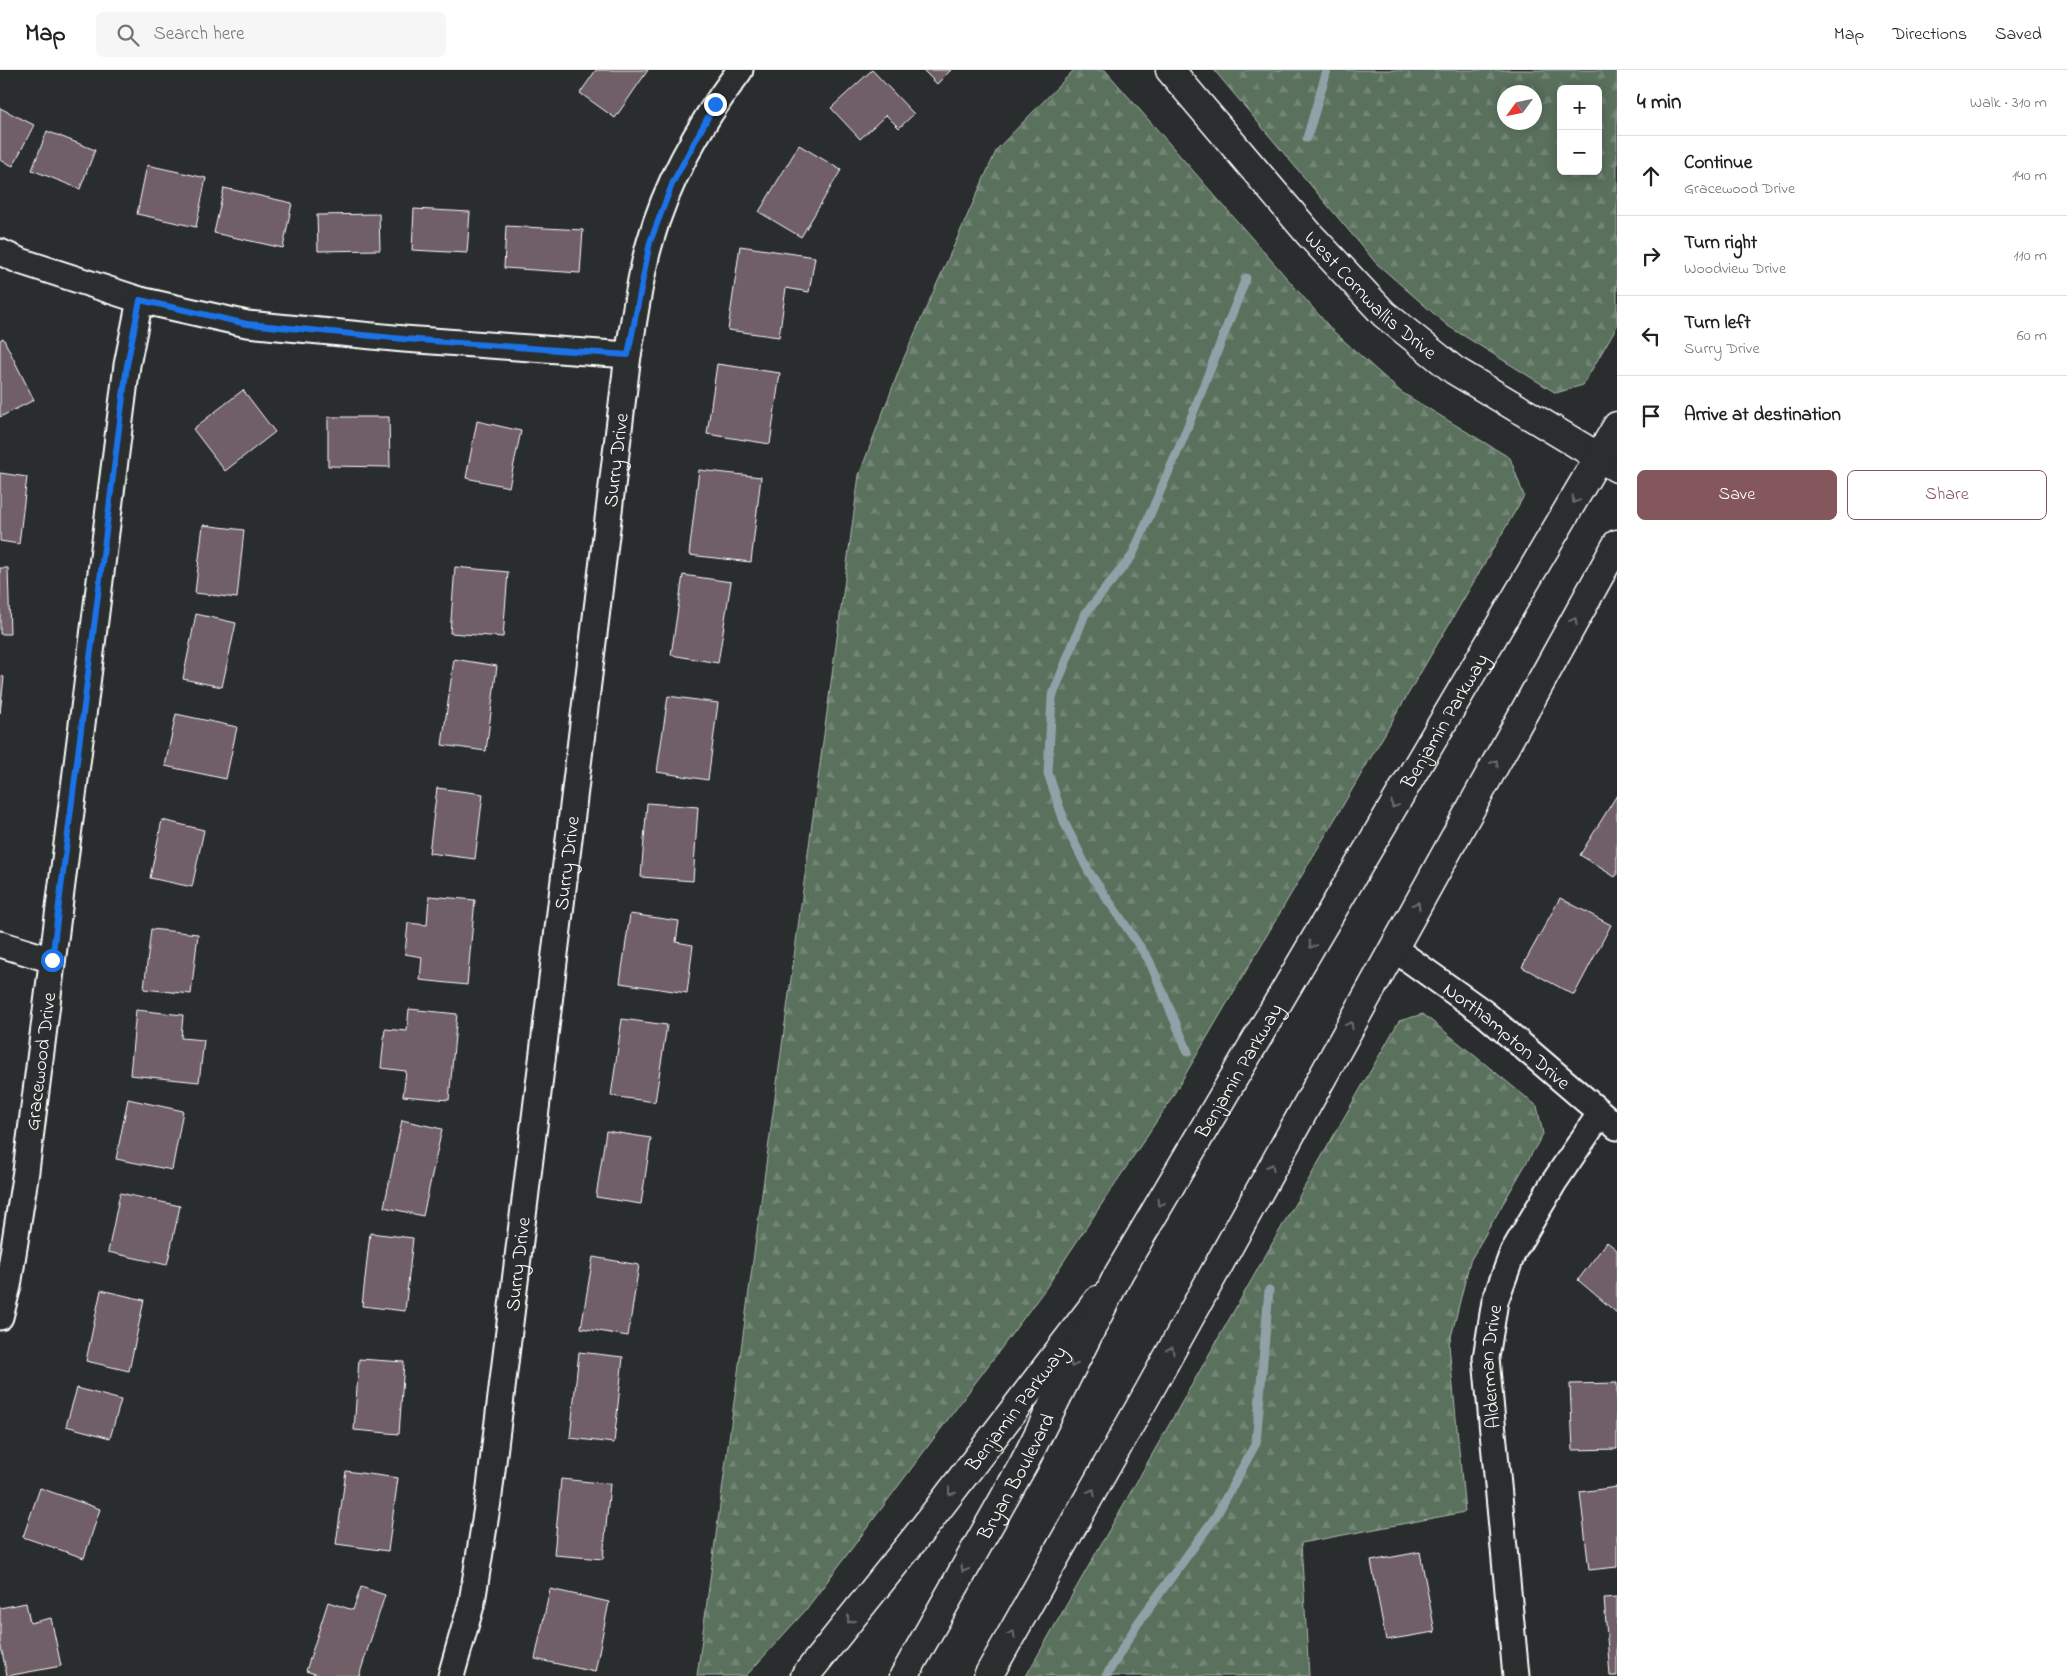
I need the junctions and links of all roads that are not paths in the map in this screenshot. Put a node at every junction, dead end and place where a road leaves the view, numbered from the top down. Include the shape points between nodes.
1 (740, 70) edge
2 (1170, 70) edge
3 (0, 252) edge
4 (140, 300) junction
5 (628, 355) junction
6 (1617, 426) edge
7 (1608, 463) edge
8 (1617, 544) edge
9 (0, 944) edge
10 (1393, 948) junction
11 (52, 960) junction
12 (1608, 1120) edge
13 (1118, 1273) junction
14 (0, 1318) edge
15 (451, 1676) edge
16 (805, 1676) edge
17 (904, 1676) edge
18 (988, 1676) edge
19 (1516, 1676) edge

1 - 5 street, Surry Drive via 715,104 670,190 650,242
2 - 7 main road, West Cornwallis Drive via 1310,235 1384,314 1454,370
3 - 4 street via 20,262
4 - 5 street via 247,324
4 - 11 street, Gracewood Drive via 127,365
5 - 15 street, Surry Drive via 489,1496 472,1602
6 - 7 main road, Benjamin Parkway
7 -> 13 main road, Benjamin Parkway
10 -> 8 main road
9 - 11 street
10 - 12 street, Northampton Drive via 1484,1013
18 -> 10 main road
11 - 14 street, Gracewood Drive via 26,1171
12 - 19 street, Alderman Drive via 1554,1182 1513,1252 1495,1301 1486,1358
13 -> 16 main road, Benjamin Parkway via 925,1526
13 -> 17 main road, Bryan Boulevard via 1024,1463

